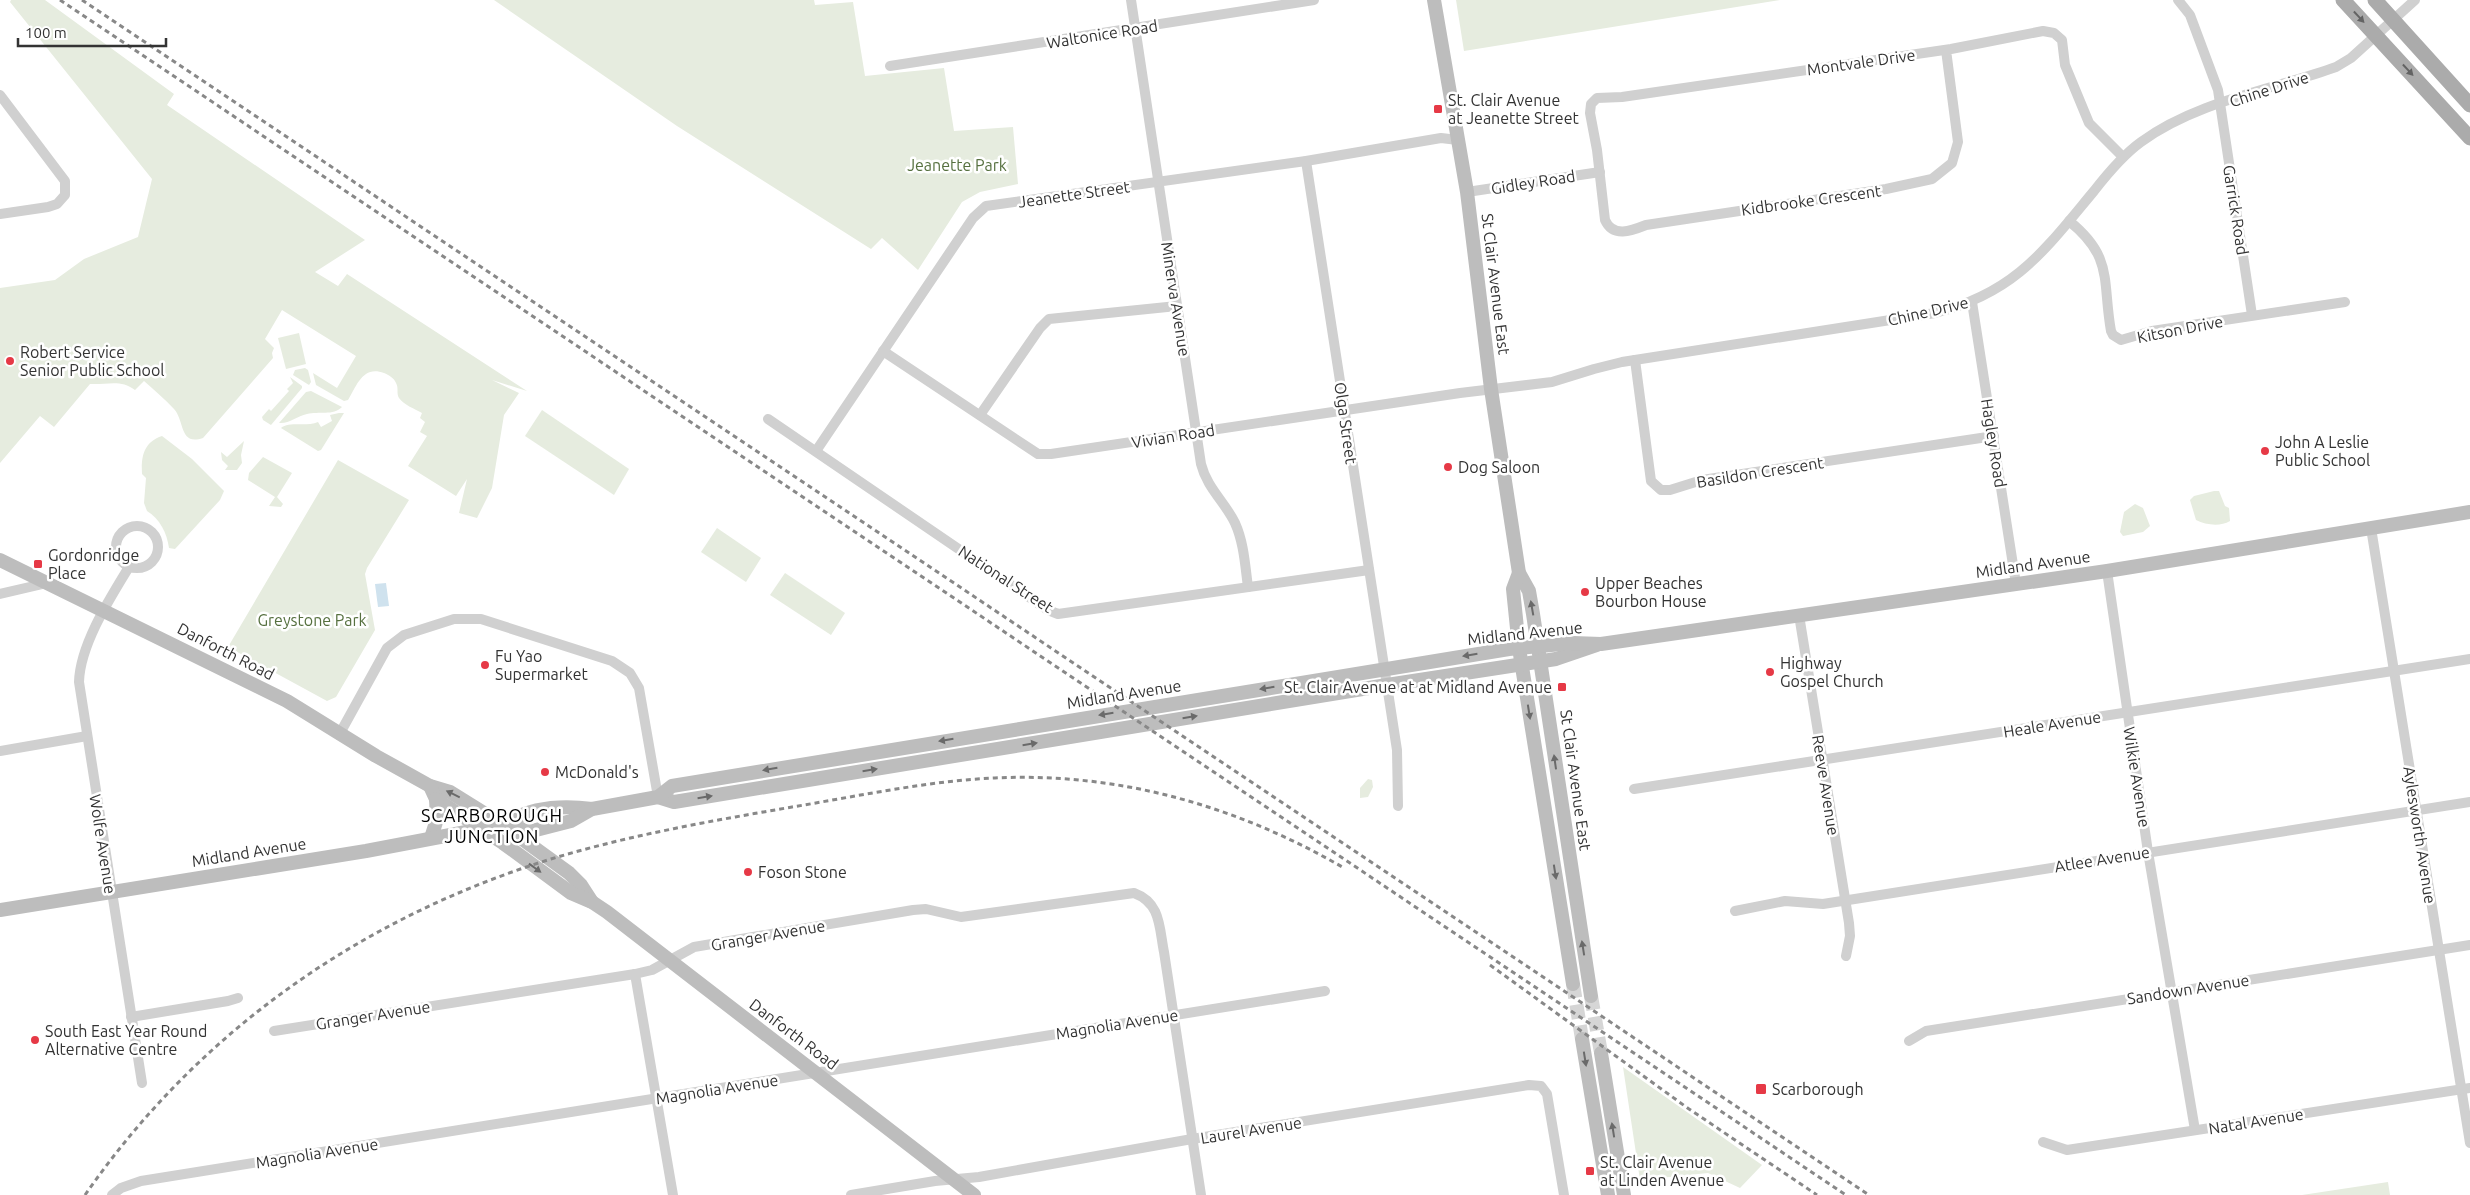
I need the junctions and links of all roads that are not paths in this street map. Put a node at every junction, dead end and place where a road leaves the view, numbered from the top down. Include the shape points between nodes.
1 (1131, 0) edge
2 (1314, 0) edge
3 (1434, 0) edge
4 (2178, 0) edge
5 (2343, 0) edge
6 (2375, 0) edge
7 (2415, 0) edge
8 (2392, 19) junction
9 (1136, 29) junction
10 (2375, 34) junction
11 (1946, 50) junction
12 (890, 66) dead end
13 (0, 95) edge
14 (2220, 104) junction
15 (2470, 105) edge
16 (2470, 138) edge
17 (1458, 140) junction
18 (2123, 157) junction
19 (1306, 161) junction
20 (1600, 172) junction
21 (1159, 183) junction
22 (1467, 192) junction
23 (0, 214) edge
24 (2069, 220) junction
25 (1972, 302) junction
26 (2345, 302) dead end
27 (1177, 306) junction
28 (2252, 315) junction
29 (883, 351) junction
30 (1636, 360) junction
31 (1491, 389) junction
32 (1345, 410) junction
33 (980, 415) junction
34 (768, 419) dead end
35 (1196, 432) junction
36 (1994, 436) junction
37 (816, 451) junction
38 (2470, 512) edge
39 (2371, 528) junction
40 (0, 560) edge
41 (130, 567) junction
42 (1370, 570) junction
43 (2107, 571) junction
44 (1519, 572) junction
45 (46, 583) junction
46 (2016, 584) junction
47 (1248, 587) junction
48 (0, 594) edge
49 (103, 609) junction
50 (1799, 615) junction
51 (1601, 644) junction
52 (1538, 646) junction
53 (1519, 648) junction
54 (2470, 660) edge
55 (1540, 661) junction
56 (1521, 663) junction
57 (1384, 669) junction
58 (2395, 671) junction
59 (1387, 685) junction
60 (2127, 712) junction
61 (339, 735) junction
62 (87, 736) junction
63 (0, 750) edge
64 (1822, 759) junction
65 (1634, 789) dead end
66 (433, 793) junction
67 (658, 797) junction
68 (2470, 802) edge
69 (1398, 806) dead end
70 (2416, 811) junction
71 (503, 825) junction
72 (481, 829) junction
73 (431, 838) junction
74 (2148, 852) junction
75 (111, 892) junction
76 (1845, 900) junction
77 (592, 902) junction
78 (0, 910) edge
79 (1735, 911) dead end
80 (2470, 945) edge
81 (2440, 950) junction
82 (1846, 956) dead end
83 (670, 961) junction
84 (635, 974) junction
85 (1573, 984) tunnel mouth
86 (1325, 990) dead end
87 (2171, 992) junction
88 (1591, 996) tunnel mouth
89 (238, 998) dead end
90 (1173, 1014) junction
91 (131, 1017) junction
92 (274, 1031) dead end
93 (1582, 1039) tunnel mouth
94 (1909, 1041) dead end
95 (1601, 1053) tunnel mouth
96 (815, 1073) junction
97 (142, 1083) dead end
98 (2466, 1089) edge
99 (656, 1098) junction
100 (2195, 1130) junction
101 (1192, 1139) junction
102 (2043, 1142) dead end
103 (2470, 1143) edge
104 (953, 1179) junction
105 (112, 1195) edge
106 (672, 1195) edge
107 (851, 1195) edge
108 (974, 1195) edge
109 (1201, 1195) edge
110 (1564, 1195) edge
111 (1608, 1195) edge
112 (1624, 1195) edge

1 - 9 street, Minerva Avenue
2 - 9 street, Waltonice Road
3 - 17 main road, St Clair Avenue East
4 - 14 street, Garrick Road via 2190,15 2218,90
5 -> 10 main road
6 - 8 main road
7 - 8 street, Chine Drive
8 - 10 street, Chine Drive
8 - 15 main road
9 - 12 street, Waltonice Road
9 - 21 street, Minerva Avenue
10 - 14 street, Chine Drive via 2350,58 2336,66
10 -> 16 main road
11 - 18 street, Montvale Drive via 2043,31 2058,35 2064,47 2065,65 2089,123
11 - 20 street, Montvale Drive via 1597,98 1591,104 1590,113
11 - 20 street, Kidbrooke Crescent via 1958,125 1956,154 1942,173 1921,183 1615,232 1608,228 1605,220
13 - 23 street via 65,181 65,195 57,204
14 - 18 street, Chine Drive via 2166,126
14 - 28 street, Garrick Road
17 - 19 street, Jeanette Street via 1441,138
17 - 22 main road, St Clair Avenue East
18 - 24 street, Chine Drive
19 - 21 street, Jeanette Street
19 - 32 street, Olga Street
20 - 22 street, Gidley Road
21 - 27 street, Minerva Avenue
21 - 29 street, Jeanette Street via 982,208
22 - 31 main road, St Clair Avenue East
24 - 25 street, Chine Drive via 2023,271
24 - 28 street, Kitson Drive via 2091,240 2099,255 2108,294 2111,331 2119,338 2126,340 2152,331
25 - 30 street, Chine Drive via 1911,318
25 - 36 street, Hagley Road
26 - 28 street, Kitson Drive
27 - 33 street via 1049,319
27 - 35 street, Minerva Avenue
29 - 33 street, Vivian Road
29 - 37 street, Jeanette Street
30 - 31 street, Chine Drive via 1603,366 1552,382
30 - 36 street, Basildon Crescent via 1651,481 1661,490 1702,480
31 - 32 street, Vivian Road
31 - 44 main road, St Clair Avenue East
32 - 35 street, Vivian Road
32 - 42 street, Olga Street
33 - 35 street, Vivian Road via 1038,454
34 - 37 street, National Street
35 - 47 street, Minerva Avenue via 1206,482 1234,522 1242,542
36 - 46 street, Hagley Road
37 - 47 street, National Street via 1058,614
38 - 39 main road, Midland Avenue
39 - 43 main road, Midland Avenue
39 - 58 street, Aylesworth Avenue
40 - 45 main road, Danforth Road
41 - 41 street via 150,564 157,552 156,538 147,528 133,526 117,538 116,552
41 - 49 street
42 - 47 street, National Street
42 - 57 street, Olga Street
43 - 46 main road, Midland Avenue
43 - 60 street, Wilkie Avenue
52 -> 44 main road, St Clair Avenue East via 1529,591
44 - 53 main road, St Clair Avenue East via 1513,589
45 - 48 street
45 - 49 main road, Danforth Road
46 - 50 main road, Midland Avenue
49 - 61 main road, Danforth Road via 287,701
49 - 62 street, Wolfe Avenue via 79,666 78,682
50 - 51 main road, Midland Avenue
50 - 64 street, Reeve Avenue
51 - 52 main road, Midland Avenue
51 - 55 main road, Midland Avenue via 1556,660
52 - 53 main road, Midland Avenue
52 - 55 main road, St Clair Avenue East
53 - 56 main road, St Clair Avenue East
53 -> 57 main road, Midland Avenue
54 - 58 street, Heale Avenue
55 - 56 main road, Midland Avenue
88 -> 55 main road, St Clair Avenue East
56 - 59 main road, Midland Avenue
56 -> 85 main road, St Clair Avenue East
57 - 59 street, Olga Street
57 -> 67 main road, Midland Avenue via 672,786
58 - 60 street, Heale Avenue
58 - 70 street, Aylesworth Avenue
67 -> 59 main road, Midland Avenue via 674,802
59 - 69 street, Olga Street via 1397,750
60 - 64 street, Heale Avenue
60 - 74 street, Wilkie Avenue
61 - 66 main road, Danforth Road
61 - 67 street via 380,656 392,642 406,634 454,619 479,618 613,661 630,673 640,691
62 - 63 street
62 - 75 street, Wolfe Avenue
64 - 65 street, Heale Avenue
64 - 76 street, Reeve Avenue
71 -> 66 main road, Danforth Road via 450,792
66 - 72 main road, Danforth Road
66 - 73 main road via 437,819
67 - 71 main road, Midland Avenue via 592,809 571,821 532,831
68 - 70 street, Atlee Avenue
70 - 74 street, Atlee Avenue
70 - 81 street, Aylesworth Avenue
71 - 72 main road, Midland Avenue
71 - 77 main road, Danforth Road via 569,873
72 - 73 main road, Midland Avenue
72 -> 77 main road, Danforth Road via 571,893
73 - 75 main road, Midland Avenue
74 - 76 street, Atlee Avenue
74 - 87 street, Wilkie Avenue
75 - 78 main road, Midland Avenue
75 - 91 street, Wolfe Avenue
76 - 79 street, Atlee Avenue via 1812,905 1785,901
76 - 82 street, Reeve Avenue via 1850,936
77 - 83 main road, Danforth Road
80 - 81 street, Sandown Avenue
81 - 87 street, Sandown Avenue
81 - 98 street, Aylesworth Avenue
83 - 84 street, Granger Avenue
83 - 90 street, Granger Avenue via 694,947 926,908 961,917 1134,893 1152,903 1156,915
83 - 96 main road, Danforth Road
84 - 92 street, Granger Avenue
84 - 99 street
86 - 90 street, Magnolia Avenue
87 - 94 street, Sandown Avenue via 1926,1031
87 - 100 street, Wilkie Avenue
89 - 91 street
90 - 96 street, Magnolia Avenue
90 - 101 street, Granger Avenue
91 - 97 street, Wolfe Avenue
93 -> 111 main road
112 -> 95 main road
96 - 99 street, Magnolia Avenue
96 - 104 main road, Danforth Road
98 - 100 street, Natal Avenue
98 - 103 street, Aylesworth Avenue
99 - 105 street, Magnolia Avenue via 141,1181
99 - 106 street
100 - 102 street, Natal Avenue via 2067,1150
101 - 104 street, Laurel Avenue
101 - 109 street, Granger Avenue
101 - 110 street, Laurel Avenue via 1529,1085 1541,1086 1550,1104
104 - 107 street, Laurel Avenue
104 - 108 main road, Danforth Road

